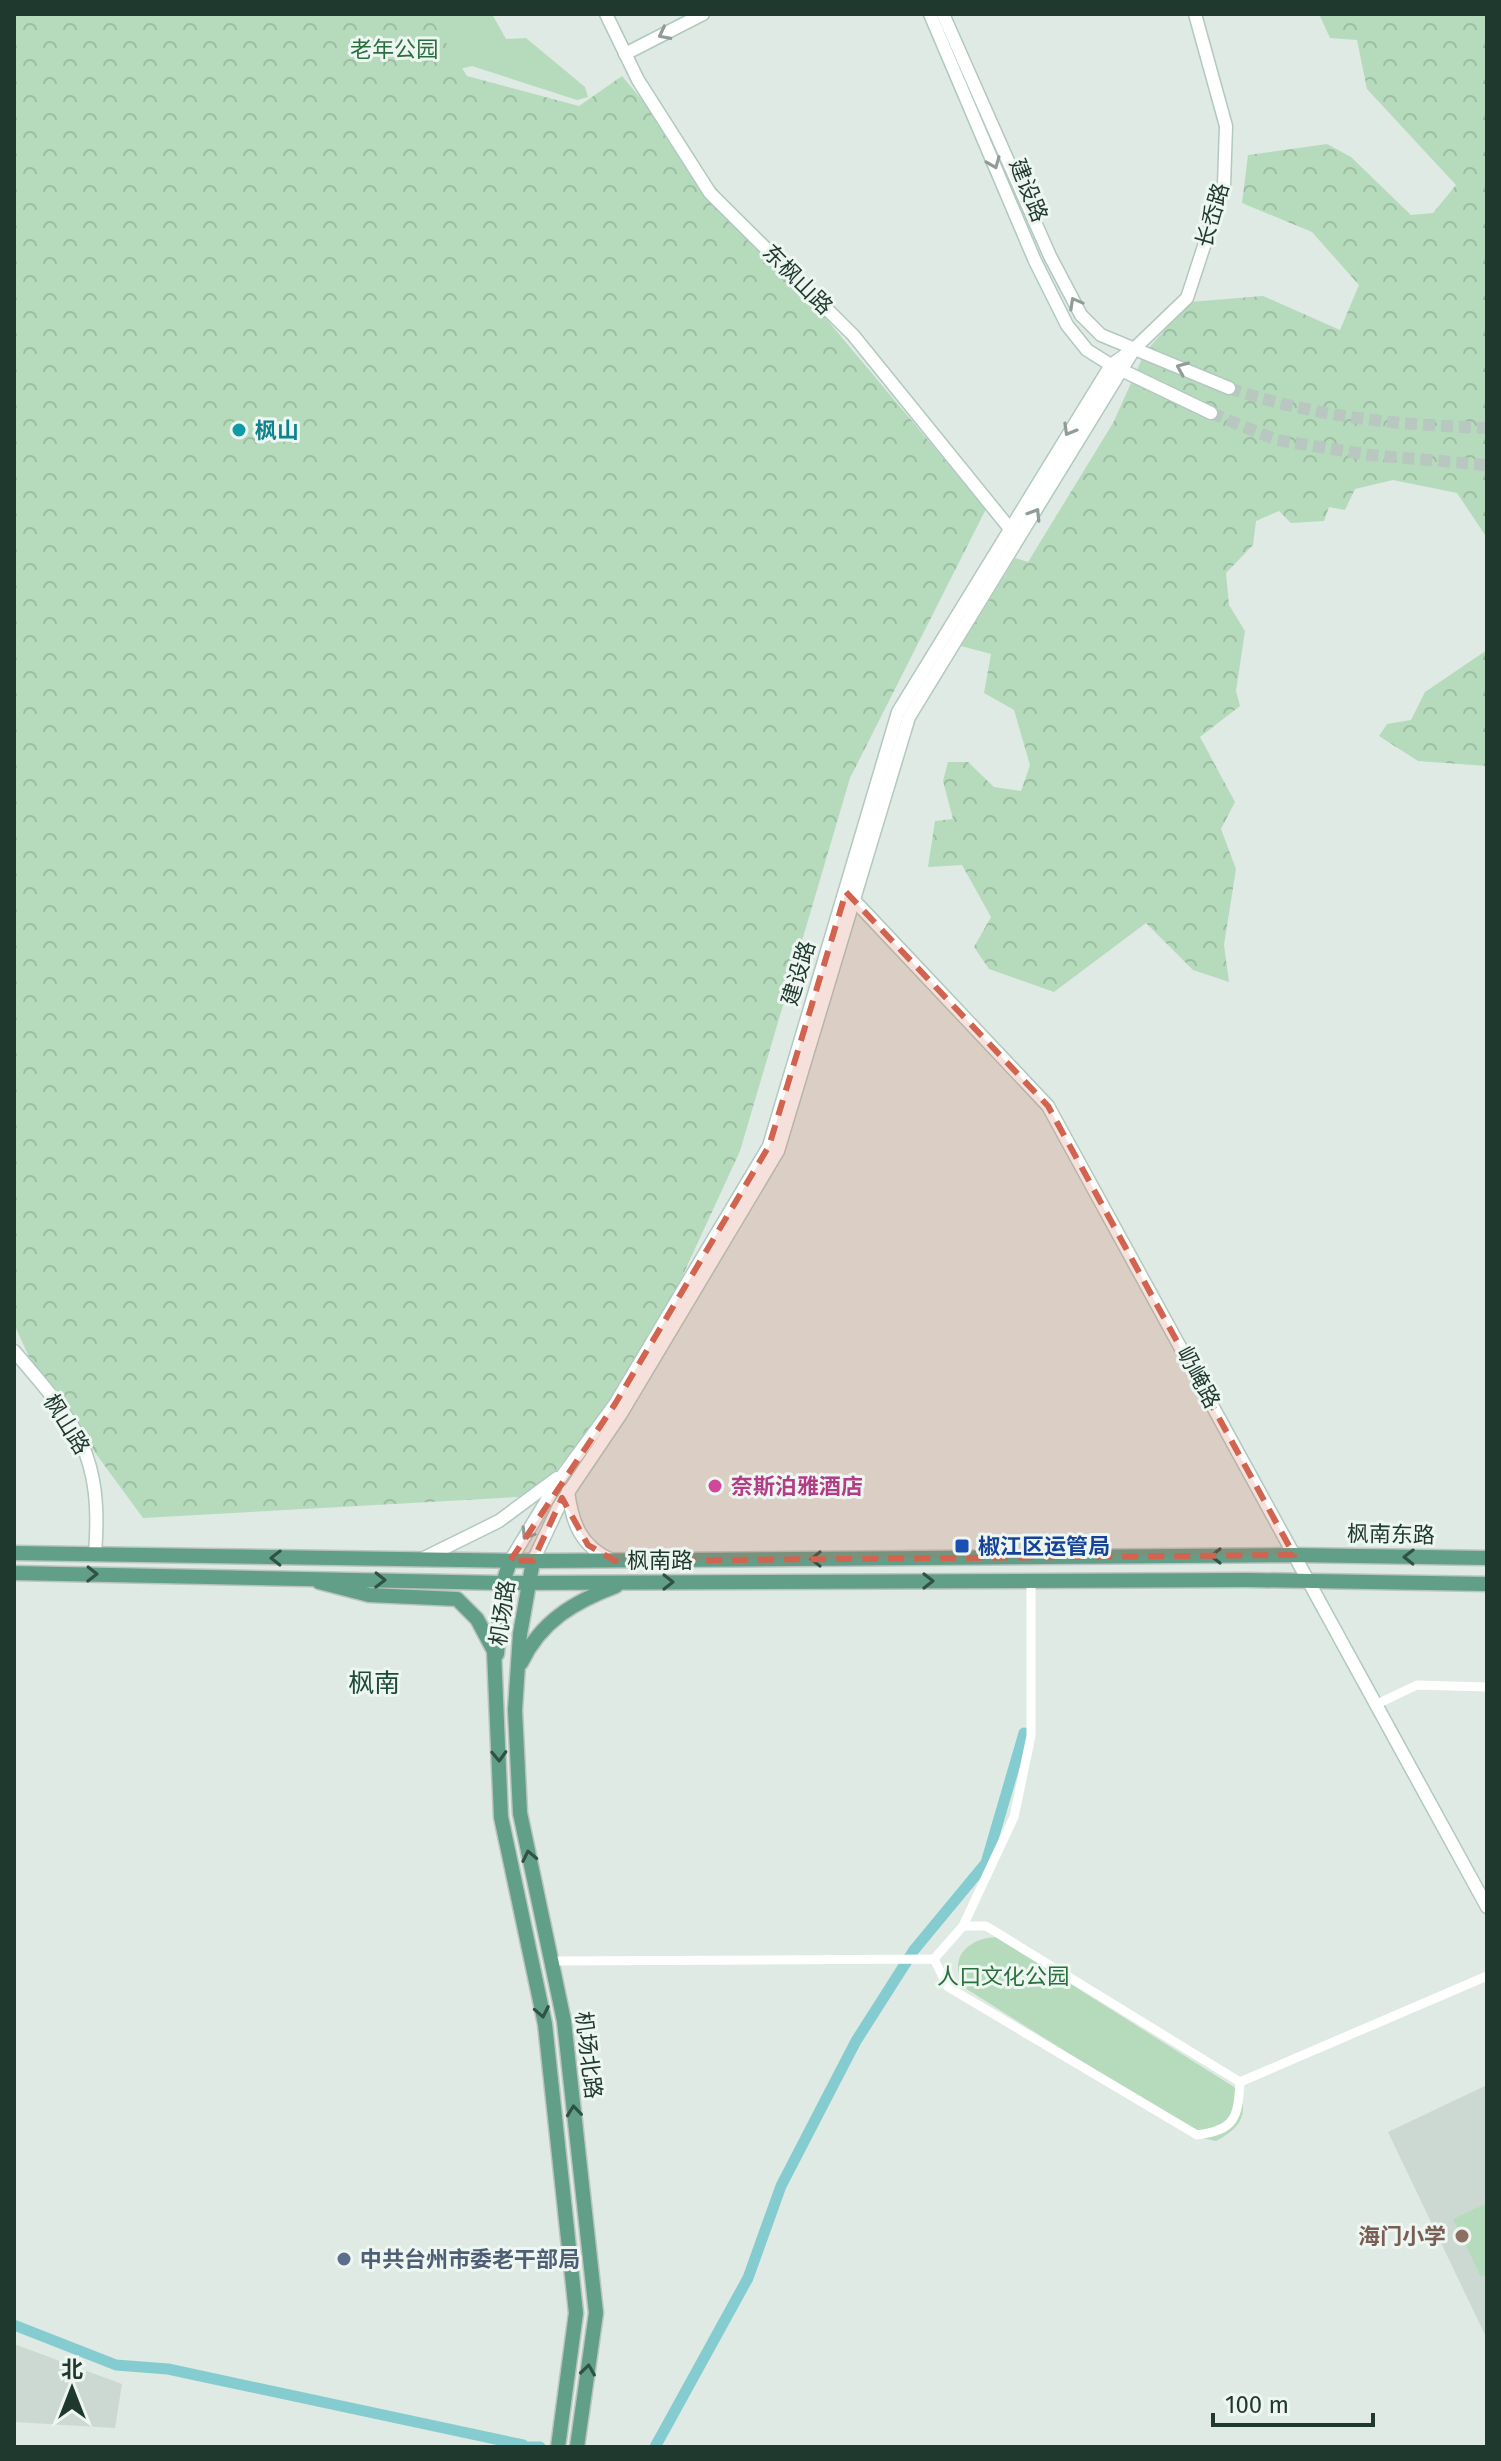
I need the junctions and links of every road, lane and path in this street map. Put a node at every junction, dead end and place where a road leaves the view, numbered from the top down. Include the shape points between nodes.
1 (606, 14) edge
2 (703, 14) edge
3 (930, 14) edge
4 (943, 14) edge
5 (1195, 14) edge
6 (625, 54) junction
7 (1135, 348) junction
8 (1117, 368) junction
9 (1229, 388) tunnel mouth
10 (1211, 413) tunnel mouth
11 (1011, 530) junction
12 (851, 897) junction
13 (14, 1351) edge
14 (565, 1471) junction
15 (568, 1491) junction
16 (14, 1553) edge
17 (95, 1554) junction
18 (1294, 1555) junction
19 (1487, 1558) edge
20 (420, 1560) junction
21 (510, 1561) junction
22 (533, 1561) junction
23 (615, 1561) junction
24 (14, 1573) edge
25 (308, 1578) junction
26 (1031, 1581) junction
27 (1307, 1581) junction
28 (626, 1582) junction
29 (503, 1583) junction
30 (527, 1583) junction
31 (1487, 1584) edge
32 (517, 1671) junction
33 (496, 1679) junction
34 (1487, 1687) edge
35 (1377, 1704) junction
36 (1487, 1907) edge
37 (963, 1926) junction
38 (934, 1959) junction
39 (551, 1961) junction
40 (1487, 1976) edge
41 (1240, 2082) junction
42 (558, 2447) edge
43 (577, 2447) edge

1 - 6 main road, 东枫山路
2 -> 6 main road
3 -> 8 main road, 建设路 via 1067,325 1087,350
7 -> 4 main road, 建设路 via 1101,335 1081,315
5 - 7 main road, 长岙路 via 1226,126 1224,185 1187,298
6 - 11 main road, 东枫山路 via 710,193 853,335
7 - 8 main road, 建设路
9 -> 7 main road, 建设路
8 - 10 main road, 建设路
8 -> 11 main road, 建设路
12 -> 8 main road, 建设路 via 909,717
11 - 12 main road, 建设路 via 898,712
12 - 14 main road, 建设路 via 769,1146 615,1404
12 - 15 main road, 建设路 via 778,1151 621,1414
12 - 18 main road, 屷崦路 via 1048,1106
13 - 17 main road, 枫山路 via 83,1443 96,1488
14 - 20 main road via 499,1521
14 -> 21 main road, 建设路
15 - 22 main road, 建设路
15 - 23 main road via 580,1536
16 - 17 main road, 枫南路
20 -> 17 main road, 枫南路
19 -> 18 main road, 枫南东路
18 -> 23 main road, 枫南路
18 - 27 main road, 屷崦路
20 - 21 main road, 枫南路
21 - 22 main road, 枫南路
21 - 29 main road, 建设路
22 - 23 main road, 枫南路
22 - 30 main road, 机场路
24 -> 25 main road, 枫南路
25 -> 29 main road, 枫南路
25 - 33 main road via 369,1595 457,1599 489,1639
26 - 27 main road, 枫南路
28 -> 26 main road, 枫南路
26 - 37 street via 1031,1736 1014,1817
27 - 31 main road, 枫南路
27 - 35 main road, 屷崦路
28 - 30 main road, 枫南路
28 - 32 main road via 560,1612 537,1636
29 - 30 main road, 枫南路
29 - 33 main road, 机场路
30 - 32 main road, 机场路
39 -> 32 main road, 机场北路 via 520,1813
33 -> 42 main road, 机场北路 via 501,1817 545,2024 576,2313
34 - 35 street via 1417,1685
35 - 36 main road, 屷崦路
37 - 38 street
37 - 41 street via 986,1926
38 - 39 street
38 - 41 street via 948,1987 1197,2135 1219,2132 1232,2123
43 -> 39 main road, 机场北路 via 596,2313 564,2021
40 - 41 street

